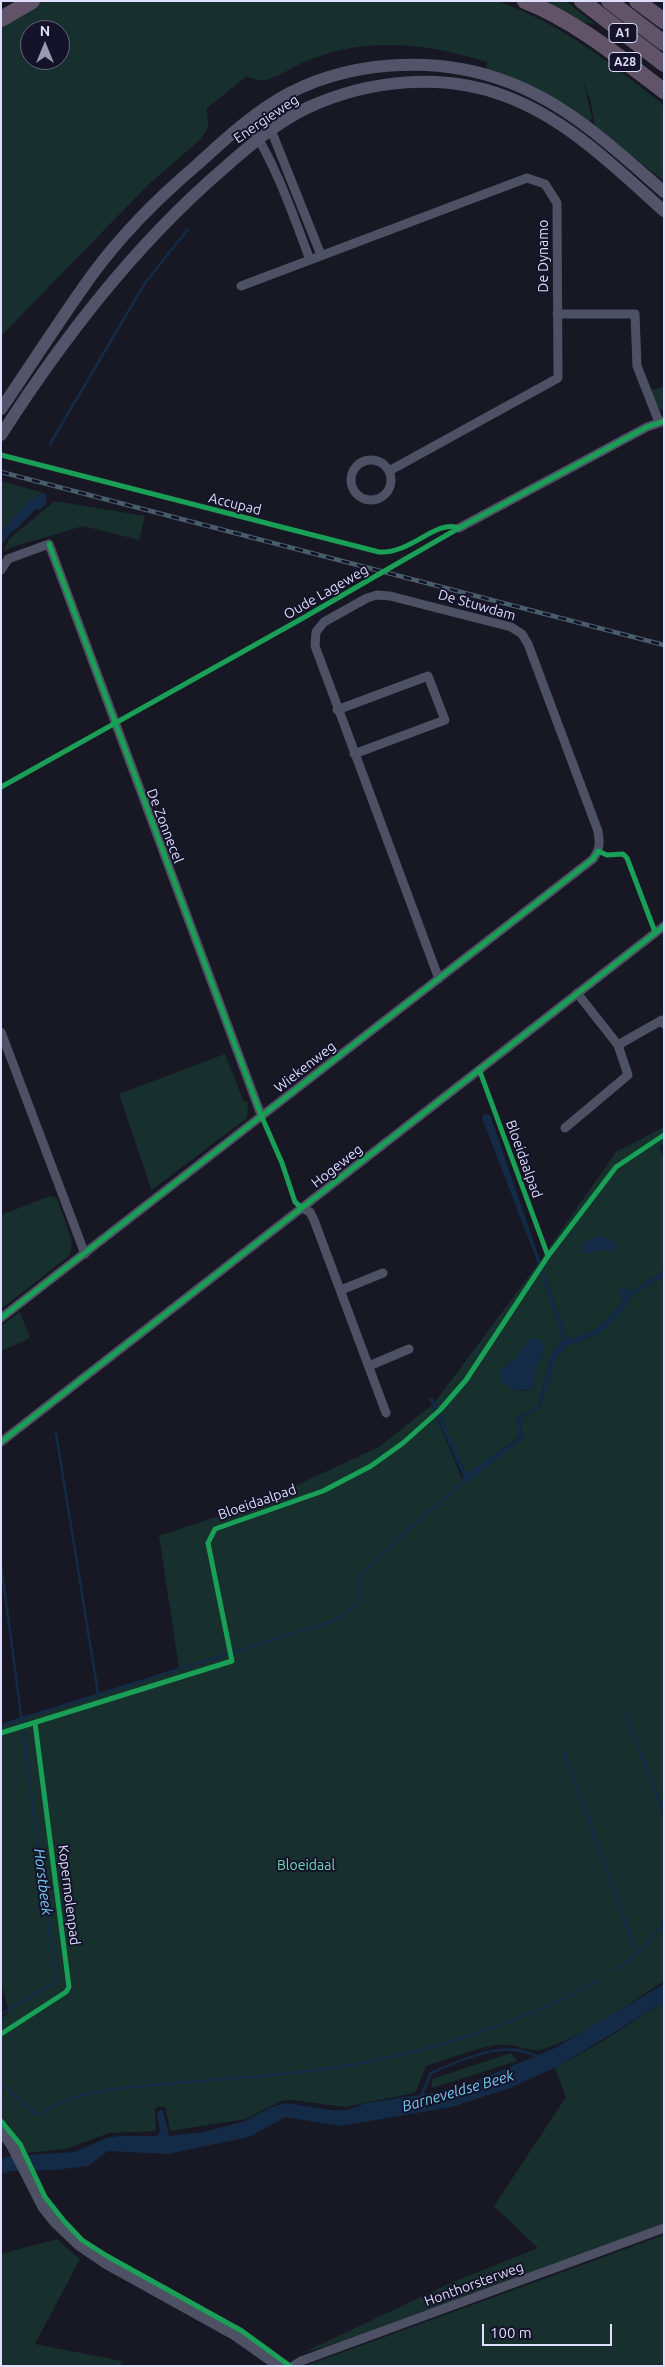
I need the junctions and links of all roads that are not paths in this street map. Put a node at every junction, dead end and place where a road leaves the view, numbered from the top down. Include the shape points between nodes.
1 (32, 1) edge
2 (525, 1) edge
3 (582, 1) edge
4 (609, 1) edge
5 (637, 1) edge
6 (1, 19) edge
7 (664, 21) edge
8 (664, 43) edge
9 (664, 64) edge
10 (664, 91) edge
11 (259, 113) junction
12 (248, 122) junction
13 (271, 130) junction
14 (259, 138) junction
15 (664, 192) edge
16 (664, 211) edge
17 (321, 256) junction
18 (310, 260) junction
19 (241, 286) dead end
20 (557, 314) junction
21 (1, 409) edge
22 (661, 422) edge
23 (2, 433) edge
24 (389, 471) junction
25 (459, 528) dead end
26 (1, 570) edge
27 (337, 710) junction
28 (354, 754) junction
29 (598, 851) joint
30 (664, 926) edge
31 (440, 979) junction
32 (577, 993) junction
33 (664, 1024) edge
34 (1, 1032) edge
35 (618, 1046) junction
36 (261, 1115) junction
37 (565, 1128) dead end
38 (302, 1208) junction
39 (84, 1254) junction
40 (383, 1273) dead end
41 (341, 1290) junction
42 (1, 1318) edge
43 (409, 1349) dead end
44 (369, 1366) junction
45 (386, 1413) dead end
46 (1, 1442) edge
47 (1, 2131) edge
48 (664, 2228) edge
49 (279, 2366) edge
50 (294, 2366) edge

1 - 6 highway
2 - 10 highway, A28 via 587,34
3 - 9 highway, A1
4 - 8 highway, A1
5 - 7 highway, A1
11 - 12 main road, Energieweg
11 - 13 street
11 - 15 main road, Energieweg via 319,81 348,73 388,66 431,65 468,70 508,81 570,115
12 - 14 street
12 - 21 main road, Energieweg via 149,209 93,274
13 - 14 main road, Energieweg
13 - 16 main road, Energieweg via 307,108 364,88 396,83 462,85 504,95 570,130
13 - 17 street
14 - 18 street via 283,186
14 - 23 main road, Energieweg via 196,192 114,279 54,357
17 - 18 street, De Dynamo
17 - 20 street, De Dynamo via 527,178 545,184 557,202
18 - 19 street, De Dynamo
20 - 22 street via 635,314 637,366
20 - 24 street, De Dynamo via 558,378
22 - 25 street
24 - 24 street via 377,461 362,463 352,475 354,490 366,499 376,500 388,491
26 - 36 street, De Zonnecel via 8,559 49,544
27 - 28 street, De Stuwdam
27 - 28 street via 428,676 432,685 445,720
27 - 29 street, De Stuwdam via 315,646 316,632 324,622 367,598 377,594 390,596 511,627 522,634 534,660 598,831
28 - 31 street, De Stuwdam
29 - 31 street, Wiekenweg via 593,859
30 - 32 street, Hogeweg
31 - 36 street, Wiekenweg
32 - 35 street
32 - 38 street, Hogeweg
33 - 35 street via 662,1020
34 - 39 street
35 - 37 street via 628,1075
36 - 39 street, Wiekenweg
38 - 41 street via 310,1212 314,1220
38 - 46 street, Hogeweg
39 - 42 street, Wiekenweg
40 - 41 street
41 - 44 street
43 - 44 street
44 - 45 street
47 - 49 street via 55,2222 91,2254 235,2335
48 - 50 street, Honthorsterweg via 300,2361

